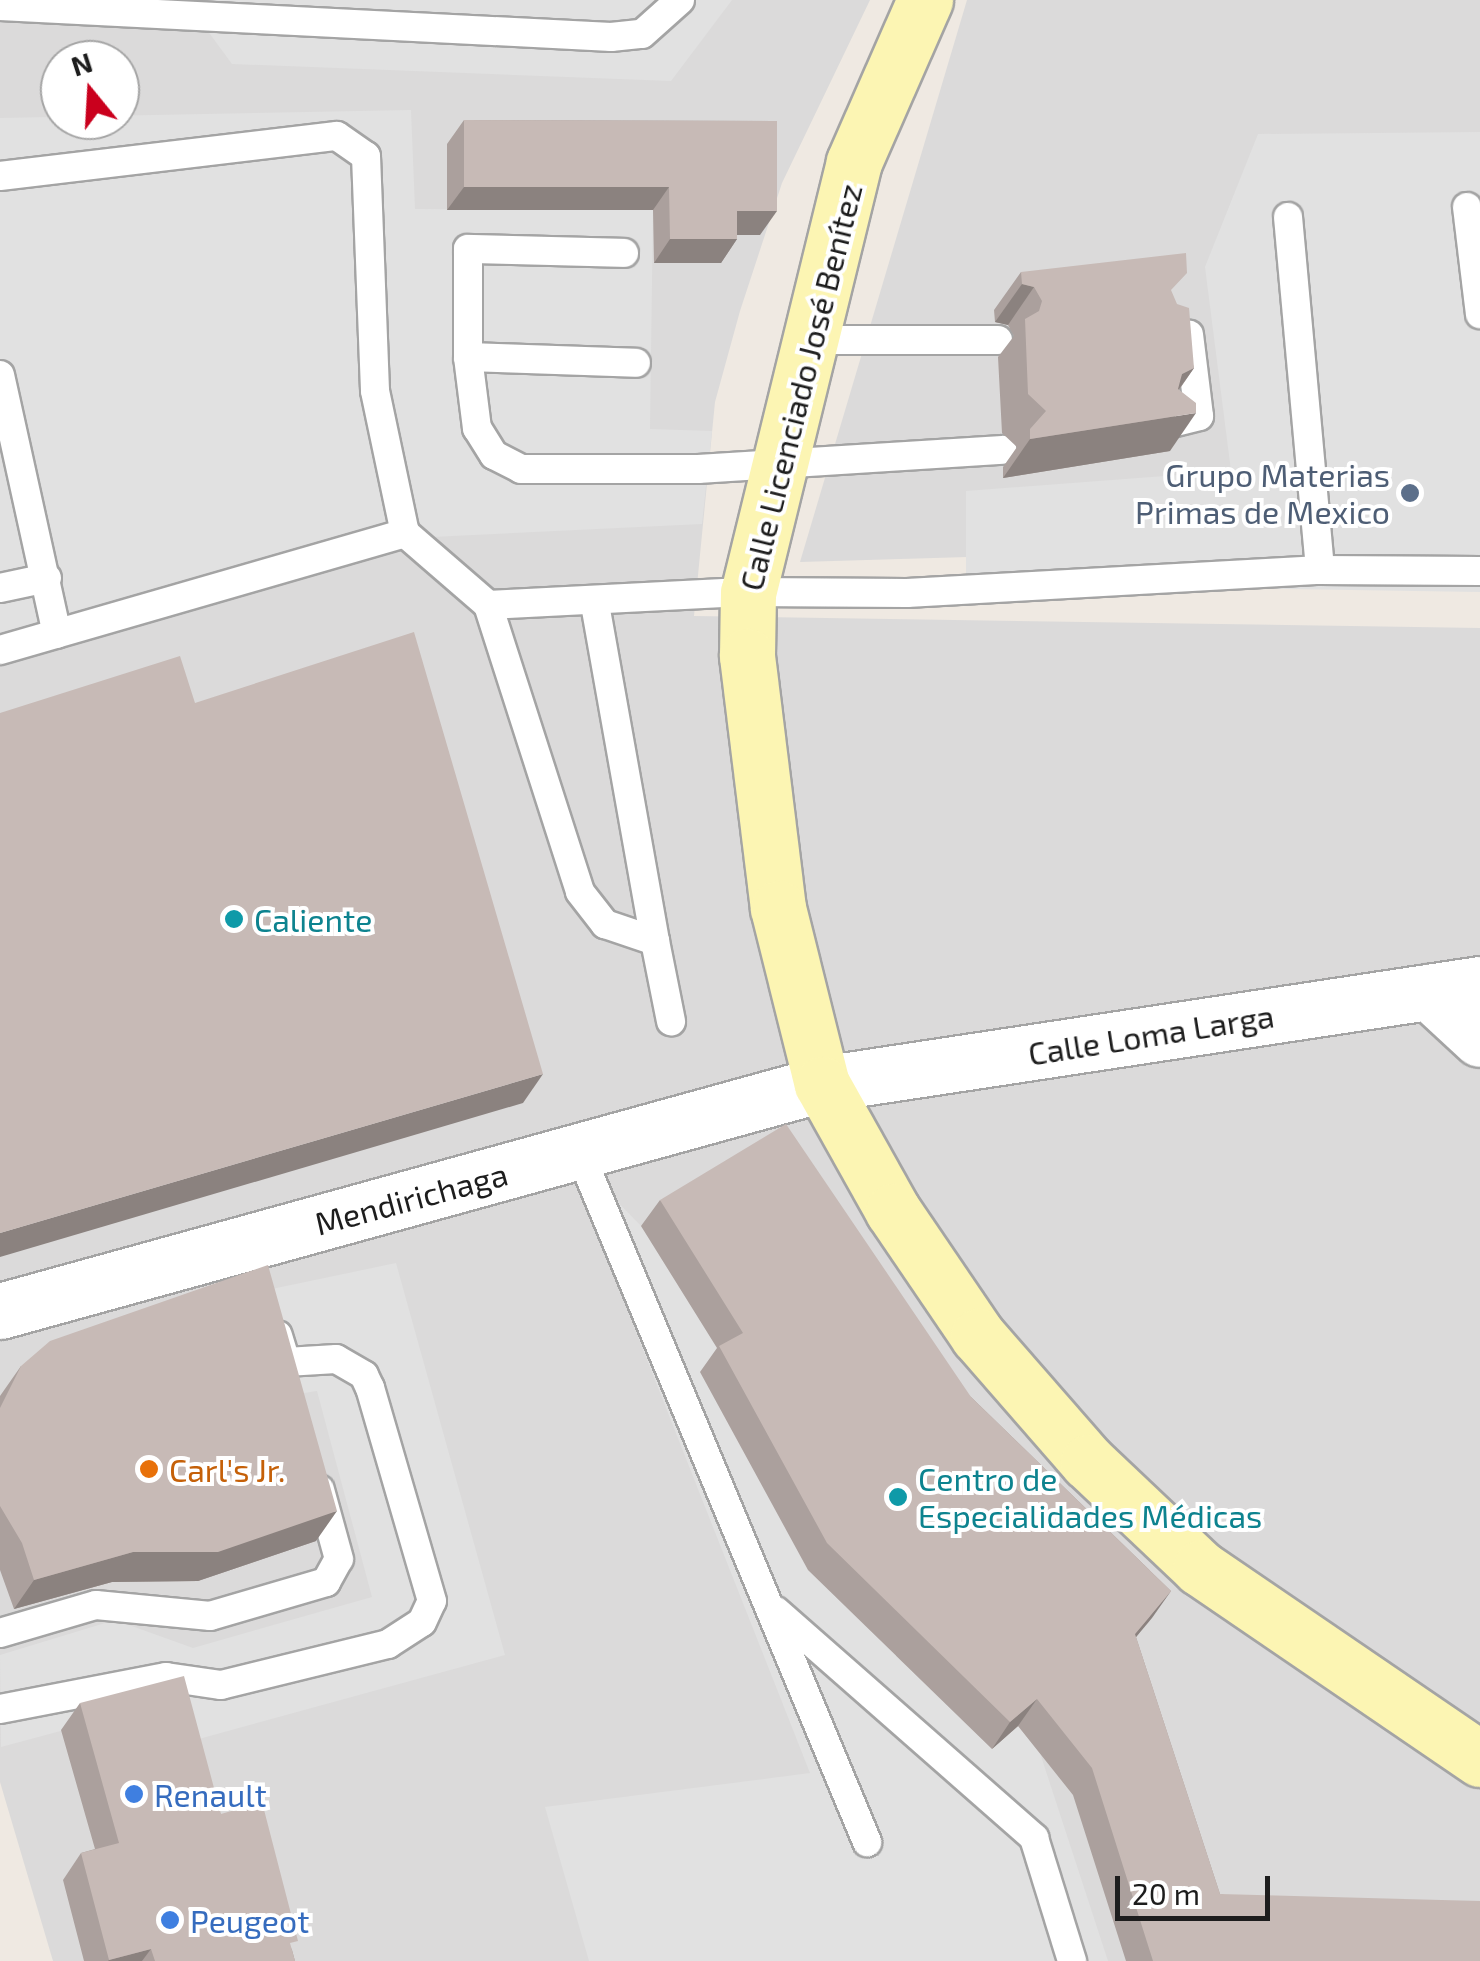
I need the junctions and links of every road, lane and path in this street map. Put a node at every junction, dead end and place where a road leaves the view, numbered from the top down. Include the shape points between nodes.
1 (680, 0) edge
2 (926, 0) edge
3 (0, 6) edge
4 (0, 176) edge
5 (1467, 207) dead end
6 (1288, 218) dead end
7 (624, 254) dead end
8 (1480, 314) edge
9 (1161, 330) edge
10 (810, 340) junction
11 (998, 340) dead end
12 (468, 357) junction
13 (636, 363) dead end
14 (0, 375) edge
15 (1168, 424) edge
16 (1002, 450) dead end
17 (780, 463) junction
18 (405, 532) junction
19 (1320, 570) junction
20 (1480, 571) edge
21 (47, 578) junction
22 (0, 588) edge
23 (748, 592) junction
24 (594, 600) junction
25 (488, 605) junction
26 (57, 634) junction
27 (0, 650) edge
28 (655, 941) junction
29 (1455, 988) edge
30 (671, 1020) dead end
31 (1480, 1039) edge
32 (822, 1084) junction
33 (580, 1151) junction
34 (270, 1310) edge
35 (0, 1311) edge
36 (286, 1362) junction
37 (296, 1398) edge
38 (315, 1469) edge
39 (771, 1606) junction
40 (0, 1633) edge
41 (0, 1708) edge
42 (1480, 1759) edge
43 (867, 1842) dead end
44 (1072, 1961) edge

1 - 3 lane via 642,34 612,37
2 - 10 street, Calle Licenciado José Benítez via 854,162
4 - 18 lane via 337,136 366,156 376,392
5 - 8 lane
6 - 19 lane
7 - 12 lane via 468,249
9 - 15 lane via 1188,331 1198,416
10 - 11 lane
10 - 17 street, Calle Licenciado José Benítez
12 - 13 lane
12 - 17 lane via 477,428 494,454 520,468
14 - 21 lane
16 - 17 lane
17 - 23 street, Calle Licenciado José Benítez
18 - 25 lane
18 - 26 lane
19 - 20 lane
19 - 23 lane via 907,592
21 - 22 lane
21 - 26 lane
23 - 24 lane
23 - 32 street, Calle Licenciado José Benítez via 747,656 778,908
24 - 25 lane
24 - 28 lane
25 - 28 lane via 580,892 605,924
26 - 27 lane
28 - 30 lane
29 - 31 street
29 - 32 street, Calle Loma Larga
32 - 33 street, Mendirichaga
32 - 42 street, Calle Licenciado José Benítez via 892,1211 978,1336 1088,1462 1200,1568
33 - 35 street, Mendirichaga via 254,1259
33 - 39 lane
34 - 36 lane
36 - 37 lane
36 - 41 lane via 336,1359 364,1376 432,1601 422,1622 388,1644 221,1685 166,1676
38 - 40 lane via 338,1559 326,1582 210,1616 96,1605
39 - 43 lane
39 - 44 lane via 1034,1838

